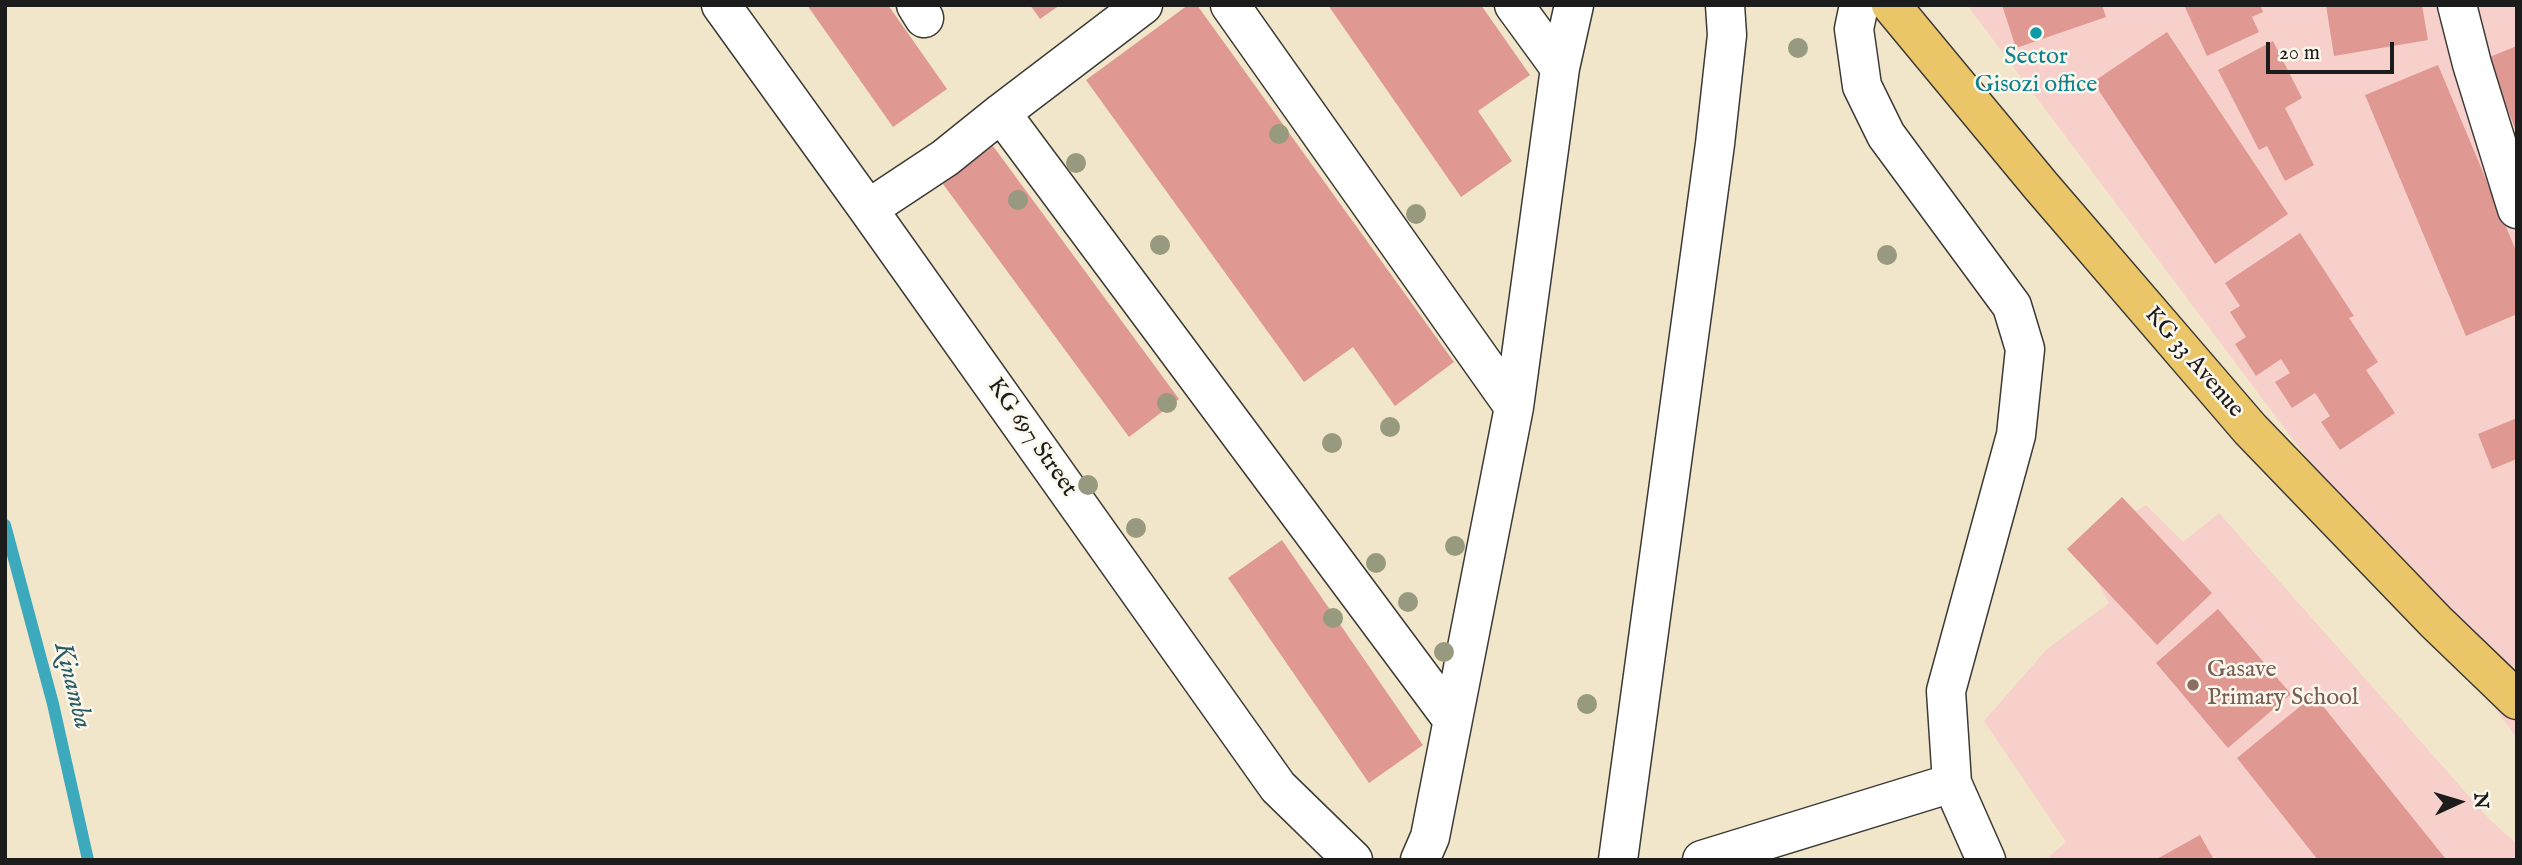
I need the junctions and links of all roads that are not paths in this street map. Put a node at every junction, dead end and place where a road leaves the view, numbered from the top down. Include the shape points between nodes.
1 (721, 5) edge
2 (1143, 5) edge
3 (1230, 5) edge
4 (1514, 5) edge
5 (1574, 5) edge
6 (1725, 5) edge
7 (1859, 5) edge
8 (1891, 5) edge
9 (2457, 5) edge
10 (1560, 68) junction
11 (1001, 113) junction
12 (868, 209) junction
13 (2517, 209) edge
14 (1514, 407) junction
15 (2517, 700) edge
16 (1452, 719) junction
17 (1952, 783) junction
18 (1353, 860) edge
19 (1420, 860) edge
20 (1618, 860) edge
21 (1702, 860) edge
22 (1986, 860) edge

1 - 12 street, KG 697 Street
2 - 11 street
3 - 14 street
4 - 10 street
5 - 10 street
6 - 20 street via 1727,36 1715,144
7 - 17 street via 1854,29 1862,86 1886,135 2012,306 2025,349 2016,435 1946,691
8 - 15 main road, KG 33 Avenue via 2250,429
9 - 13 street
10 - 14 street
11 - 12 street via 945,158
11 - 16 street
12 - 18 street, KG 697 Street via 1278,787
14 - 16 street
16 - 19 street via 1430,837
17 - 21 street
17 - 22 street

